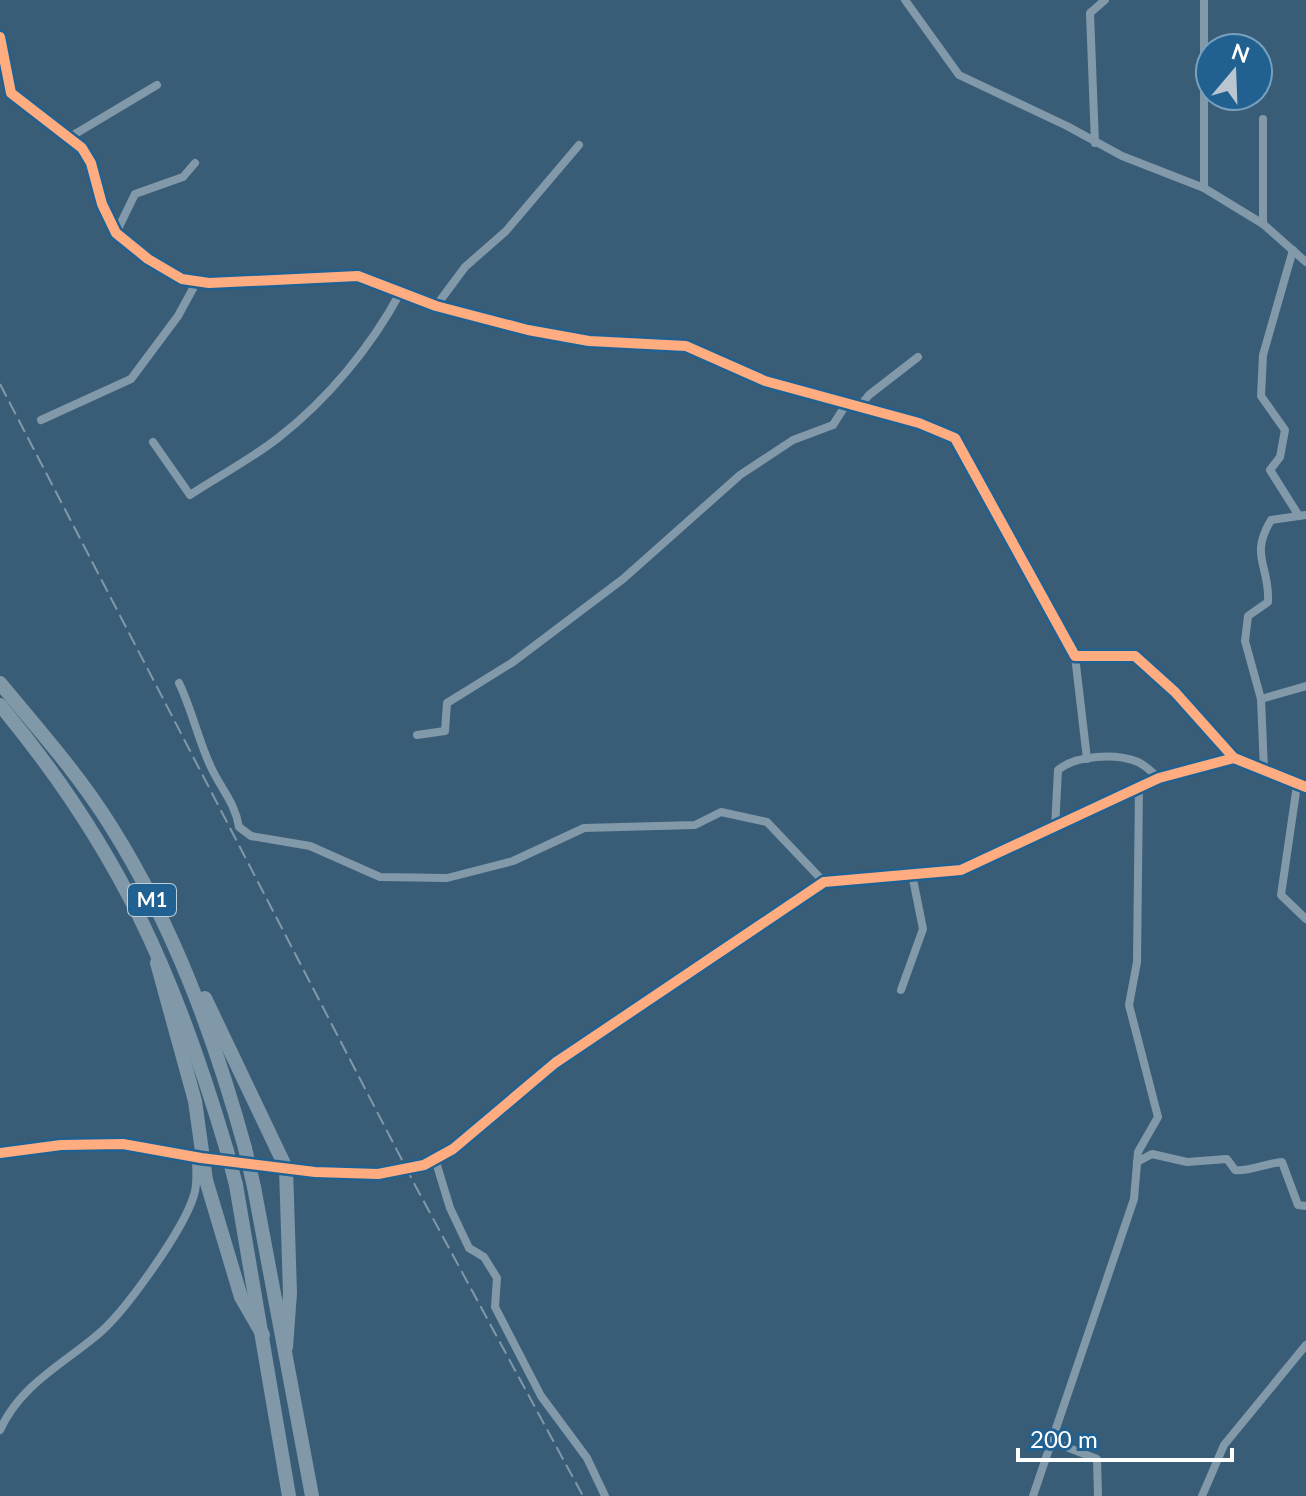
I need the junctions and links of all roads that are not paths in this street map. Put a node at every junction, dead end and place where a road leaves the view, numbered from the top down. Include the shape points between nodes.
1 (905, 0) edge
2 (1105, 0) edge
3 (1204, 0) edge
4 (0, 37) edge
5 (157, 85) dead end
6 (11, 93) junction
7 (0, 94) edge
8 (1263, 119) dead end
9 (70, 137) junction
10 (1095, 143) junction
11 (579, 145) dead end
12 (195, 163) dead end
13 (1204, 188) junction
14 (1263, 224) junction
15 (116, 233) junction
16 (1293, 250) junction
17 (1306, 262) edge
18 (196, 283) junction
19 (400, 293) junction
20 (436, 306) junction
21 (918, 357) dead end
22 (847, 403) junction
23 (859, 407) junction
24 (41, 420) dead end
25 (153, 442) dead end
26 (1303, 515) edge
27 (1075, 656) junction
28 (0, 683) edge
29 (179, 683) dead end
30 (1306, 686) edge
31 (1261, 699) junction
32 (0, 705) edge
33 (417, 735) dead end
34 (1234, 758) junction
35 (1087, 759) junction
36 (1264, 770) junction
37 (1159, 778) junction
38 (1301, 786) edge
39 (1139, 787) junction
40 (1055, 829) junction
41 (912, 874) junction
42 (824, 882) junction
43 (1306, 919) edge
44 (177, 946) junction
45 (157, 950) junction
46 (901, 990) dead end
47 (0, 1153) edge
48 (198, 1158) junction
49 (435, 1159) junction
50 (1137, 1162) junction
51 (286, 1168) junction
52 (1306, 1206) edge
53 (263, 1335) junction
54 (1306, 1345) edge
55 (286, 1347) junction
56 (0, 1430) edge
57 (1051, 1441) junction
58 (289, 1496) edge
59 (312, 1496) edge
60 (605, 1496) edge
61 (1033, 1496) edge
62 (1098, 1496) edge
63 (1202, 1496) edge

1 - 10 street via 959,75
2 - 10 street via 1090,13
3 - 13 street
4 - 6 street
5 - 9 street
6 - 7 street
6 - 9 street
8 - 14 street
9 - 15 street via 91,163
10 - 13 street
11 - 20 street via 506,231 465,267
12 - 15 street via 183,177 135,194
13 - 14 street
14 - 16 street
15 - 18 street via 166,272
16 - 17 street
16 - 26 street via 1263,355 1261,396 1285,430 1280,457 1270,470
18 - 19 street via 343,274
18 - 24 street via 131,379
19 - 20 street
19 - 25 street via 352,365 302,417 276,440 190,495
20 - 22 street via 589,341 686,346 765,381
21 - 23 street
22 - 23 street
22 - 33 street via 833,425 793,440 740,475 623,579 513,662 447,703 445,731
23 - 27 street via 955,438
26 - 31 street via 1271,520 1260,539 1268,602 1248,616 1245,641
27 - 34 street via 1135,656
27 - 35 street
28 - 44 highway, M1 via 112,827
29 - 42 street via 210,765 236,809 239,827 251,836 310,846 380,877 447,878 513,861 584,828 695,825 721,812 767,822
30 - 31 street
31 - 36 street
32 - 45 highway, M1 via 45,759 95,834
34 - 36 street
34 - 37 street
35 - 37 street via 1138,762
35 - 40 street via 1070,760 1058,770
36 - 38 street
37 - 39 street
38 - 43 street via 1281,895
39 - 40 street
39 - 50 street via 1137,962 1129,1005 1158,1117
40 - 41 street via 961,870
41 - 42 street
41 - 46 street via 923,929
42 - 49 street via 555,1063
44 - 51 highway
44 - 55 highway, M1, bridge via 245,1148
45 - 48 highway via 159,977 198,1111
45 - 53 highway, M1, bridge via 202,1066 227,1151
47 - 48 street via 123,1144
48 - 51 street
48 - 53 highway via 241,1297
48 - 56 street via 187,1213 122,1309 97,1336 26,1390
49 - 51 street via 378,1174
49 - 60 street via 469,1248 484,1257 497,1278 495,1307 541,1396 587,1458
50 - 52 street via 1152,1154 1187,1162 1227,1159 1243,1171 1282,1162 1298,1205
50 - 57 street via 1134,1199
51 - 55 highway
53 - 58 highway, M1
54 - 63 street via 1224,1445
55 - 59 highway, M1
57 - 61 street
57 - 62 street via 1097,1459

